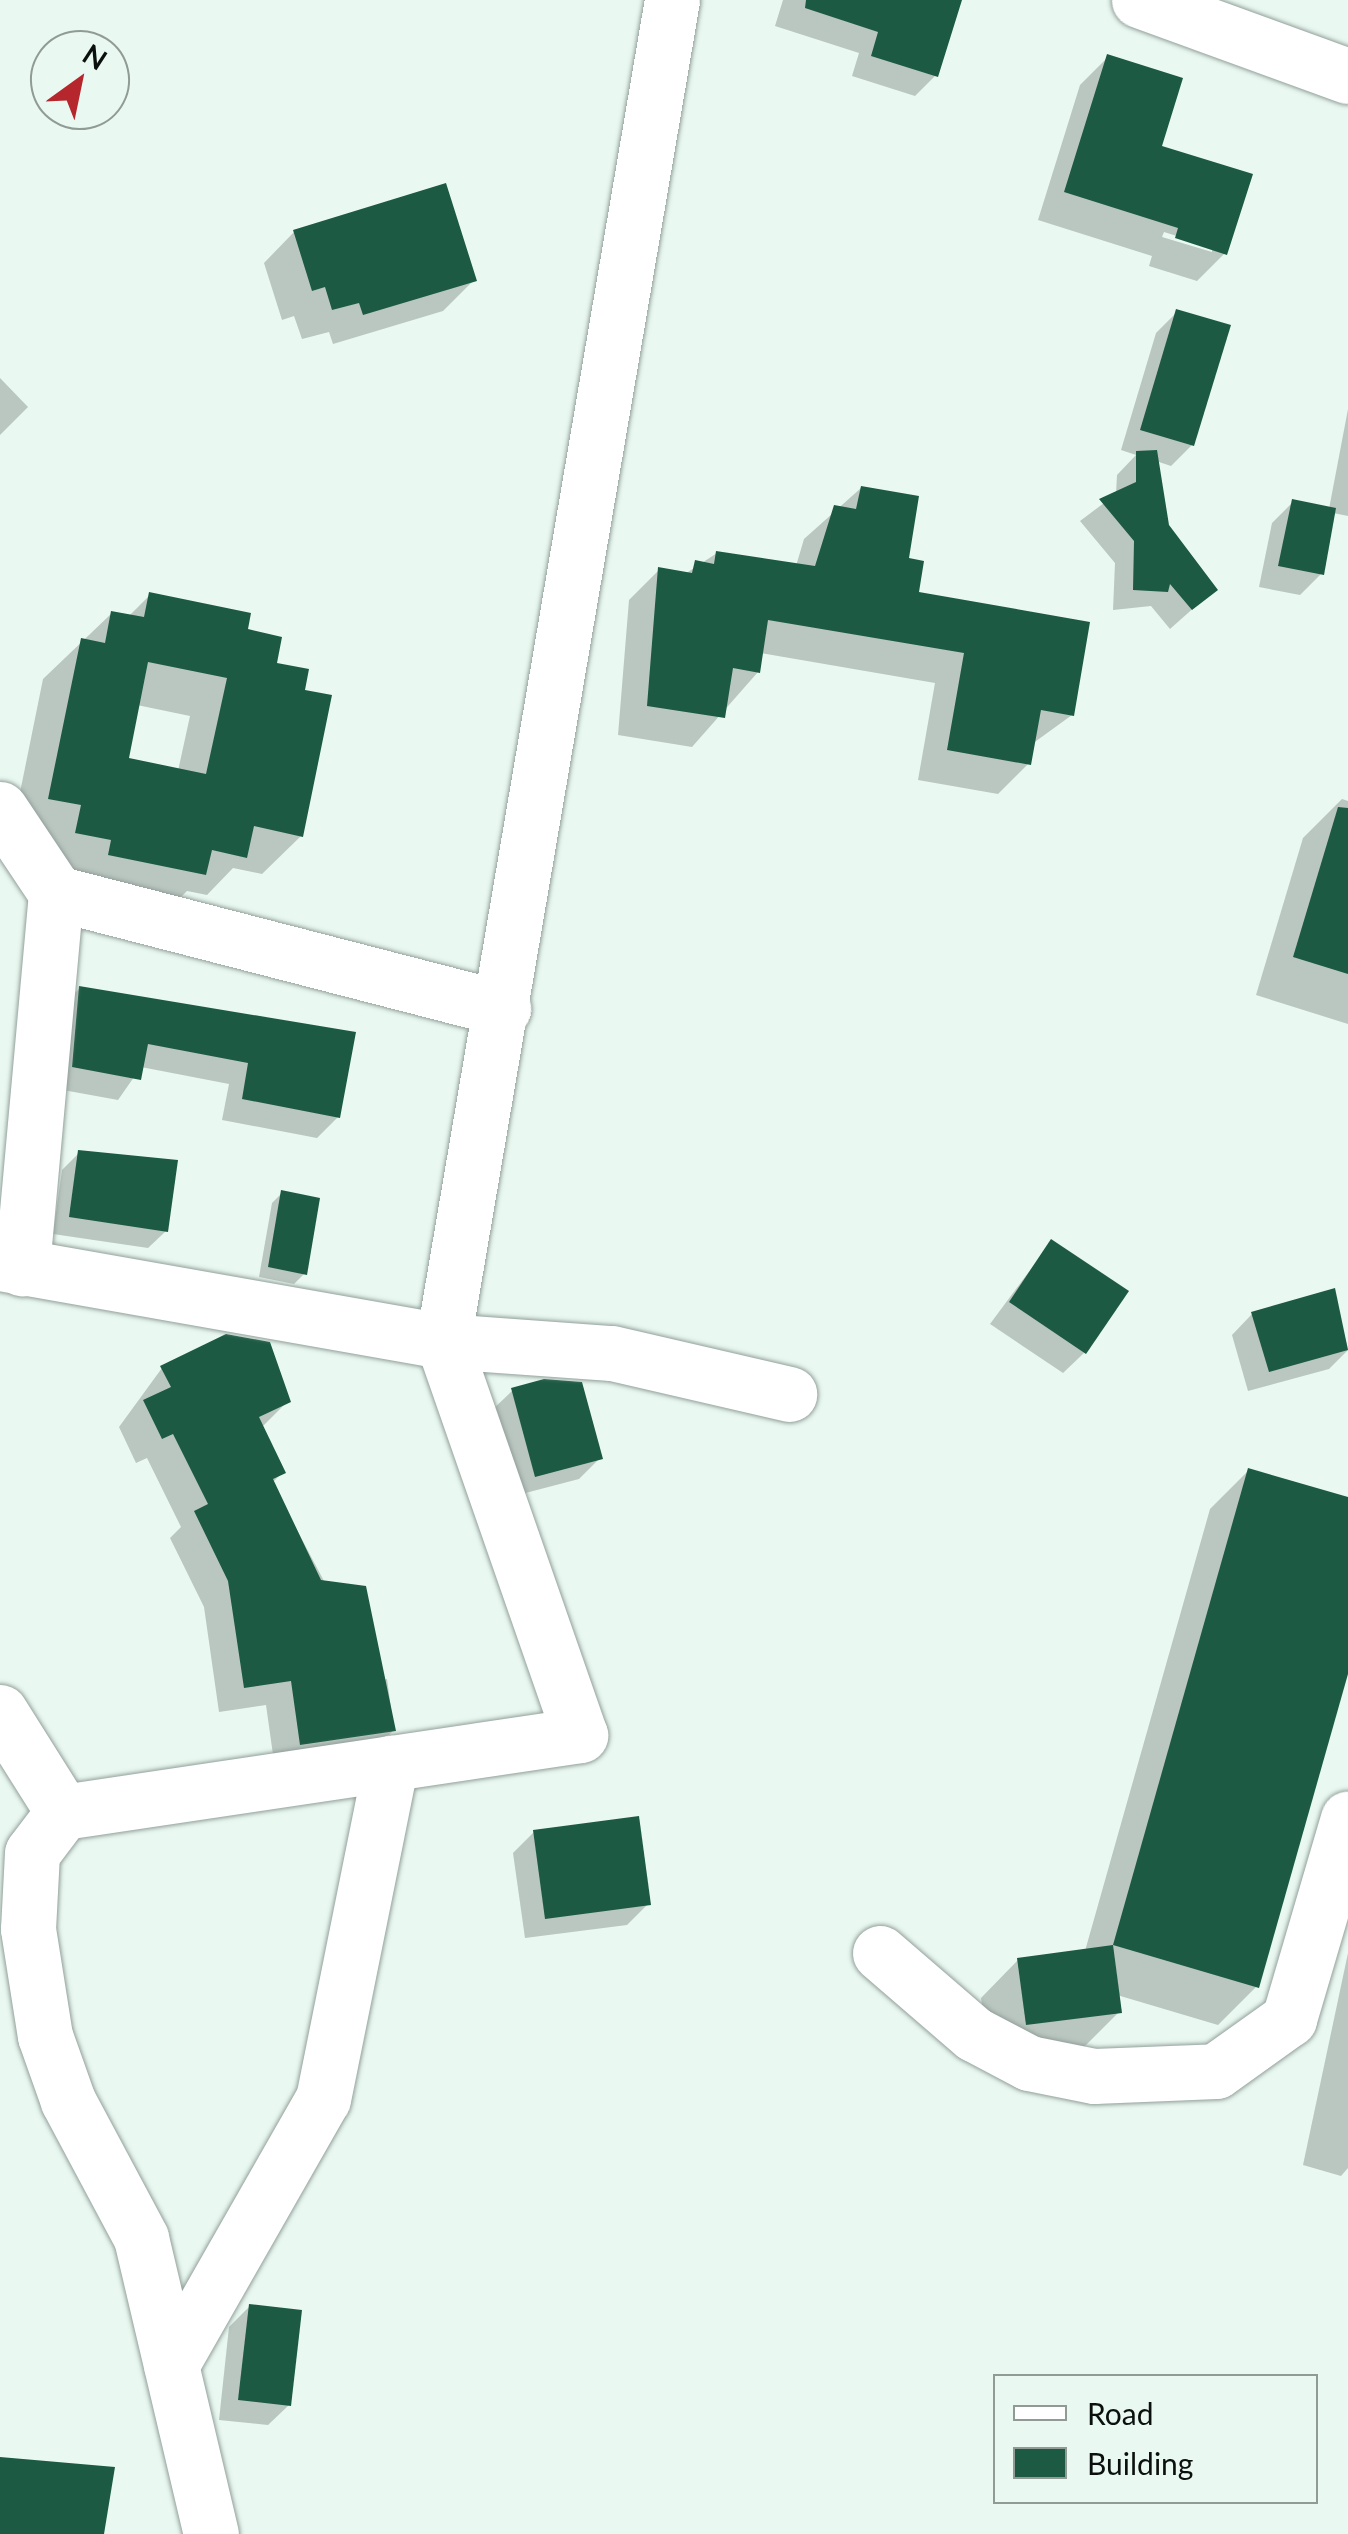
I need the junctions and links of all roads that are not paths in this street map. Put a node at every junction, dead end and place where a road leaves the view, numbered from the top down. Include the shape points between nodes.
1 (672, 0) edge
2 (1139, 0) edge
3 (1348, 76) edge
4 (0, 809) edge
5 (56, 892) junction
6 (503, 1009) junction
7 (11, 1266) edge
8 (444, 1342) junction
9 (789, 1394) dead end
10 (0, 1712) edge
11 (391, 1763) junction
12 (63, 1812) junction
13 (1348, 1818) edge
14 (880, 1954) dead end
15 (171, 2364) junction
16 (211, 2534) edge

1 - 6 street
2 - 3 street
4 - 5 street
5 - 6 street
5 - 7 street
6 - 8 street
7 - 8 street
8 - 9 street via 612,1353
8 - 11 street via 580,1735
10 - 12 street
11 - 12 street
11 - 15 street via 323,2099
12 - 15 street via 32,1853 28,1928 46,2036 68,2102 141,2238
13 - 14 street via 1289,2020 1216,2071 1094,2076 1029,2063 974,2034
15 - 16 street

